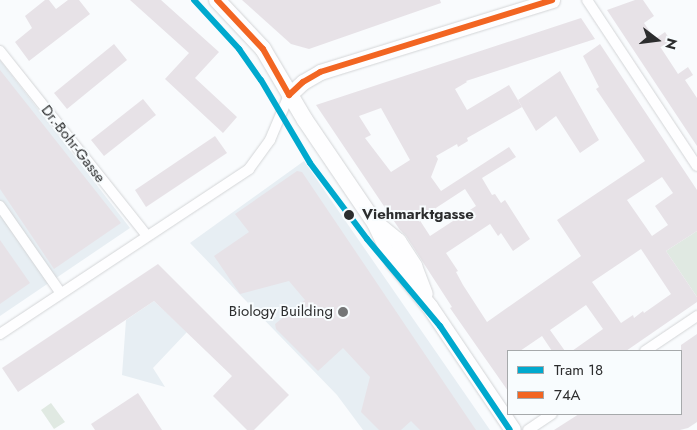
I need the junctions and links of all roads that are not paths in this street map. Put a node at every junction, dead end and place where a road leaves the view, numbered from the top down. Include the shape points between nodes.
1 (217, 0) edge
2 (552, 0) edge
3 (587, 0) edge
4 (0, 51) edge
5 (289, 95) junction
6 (697, 166) edge
7 (0, 206) edge
8 (147, 236) junction
9 (60, 292) junction
10 (697, 316) edge
11 (0, 334) edge
12 (646, 350) edge
13 (550, 415) edge
14 (513, 430) edge
15 (528, 430) edge

1 - 5 main road via 263,49
2 - 5 main road via 320,72
3 - 6 street
4 - 8 street, Dr.-Bohr-Gasse
5 - 8 street via 270,140 249,169
5 - 14 main road via 375,222 394,263 430,307
7 - 9 street
8 - 9 street
9 - 11 street
10 - 12 street
13 - 15 street

